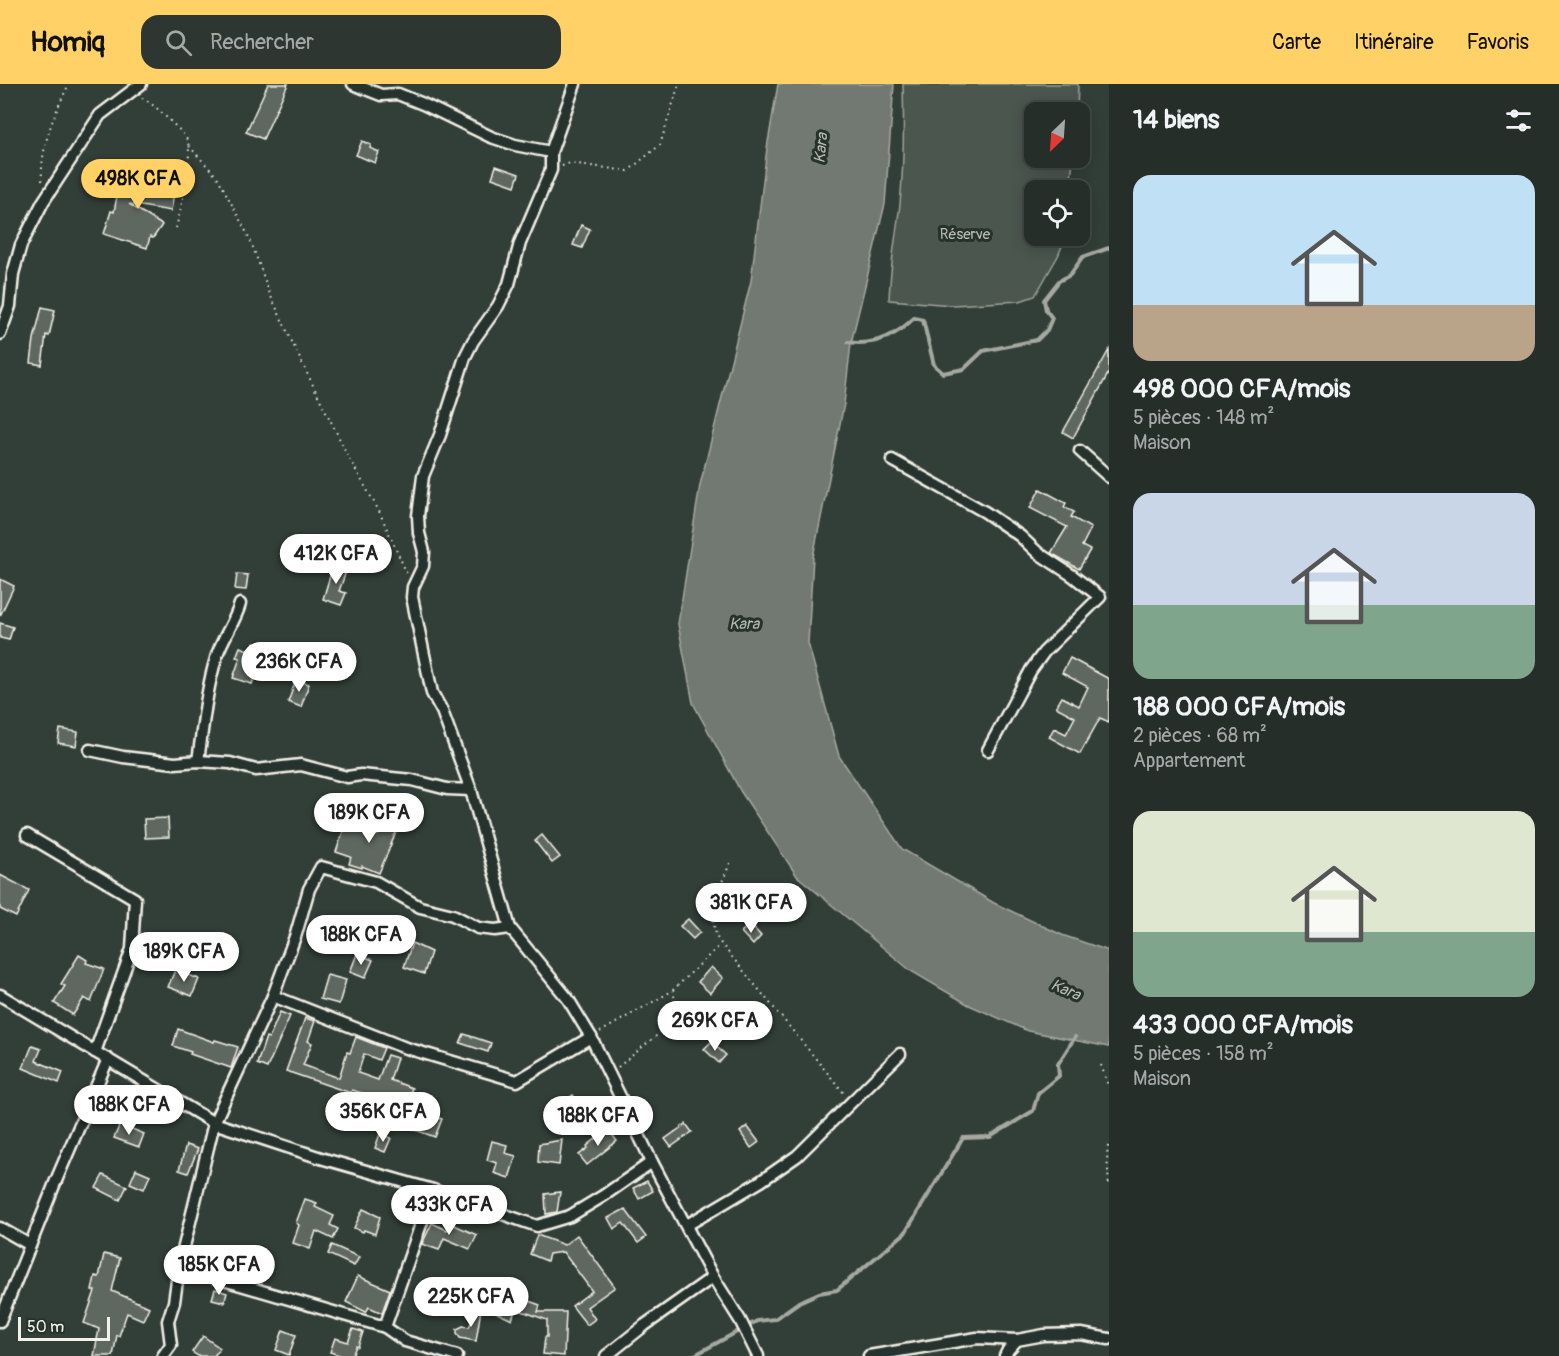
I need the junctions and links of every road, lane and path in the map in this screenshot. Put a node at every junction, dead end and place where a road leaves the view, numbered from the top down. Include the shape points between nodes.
1 (69, 84) edge
2 (141, 84) edge
3 (353, 84) edge
4 (575, 84) edge
5 (679, 84) edge
6 (125, 94) junction
7 (189, 146) junction
8 (551, 152) junction
9 (551, 170) junction
10 (44, 202) junction
11 (176, 228) dead end
12 (0, 334) edge
13 (1080, 451) dead end
14 (892, 460) dead end
15 (1109, 477) edge
16 (413, 587) junction
17 (240, 604) dead end
18 (90, 750) dead end
19 (988, 750) dead end
20 (198, 761) junction
21 (471, 790) junction
22 (27, 835) dead end
23 (730, 863) dead end
24 (510, 928) junction
25 (720, 945) junction
26 (672, 991) junction
27 (0, 995) edge
28 (273, 996) junction
29 (591, 1038) junction
30 (95, 1052) junction
31 (900, 1054) dead end
32 (108, 1059) junction
33 (1101, 1065) dead end
34 (608, 1074) junction
35 (1109, 1088) edge
36 (851, 1102) junction
37 (214, 1123) junction
38 (1109, 1146) edge
39 (652, 1162) junction
40 (1109, 1187) edge
41 (433, 1190) junction
42 (687, 1225) junction
43 (0, 1228) edge
44 (30, 1245) junction
45 (178, 1267) junction
46 (713, 1277) junction
47 (0, 1322) edge
48 (385, 1327) junction
49 (1017, 1340) junction
50 (1109, 1340) edge
51 (163, 1356) edge
52 (457, 1356) edge
53 (606, 1356) edge
54 (758, 1356) edge
55 (868, 1356) edge
56 (1005, 1356) edge

1 - 10 path via 51,121 41,167
2 - 6 street
3 - 8 street via 381,95 398,94 491,137
4 - 8 street
5 - 9 path via 660,145 628,171 570,164
6 - 7 path via 149,101 186,138
6 - 10 street via 100,115
7 - 11 path via 188,172
7 - 16 path via 218,178 250,239 300,359 379,511
8 - 9 street
9 - 16 street via 520,243 509,284 465,357 423,476 418,516 423,566
10 - 12 street via 21,245 10,306
13 - 15 street
14 - 19 street via 985,512 1100,597 1031,669
16 - 21 street via 432,693
17 - 20 street via 218,651 209,682
18 - 20 street via 165,762
20 - 21 street via 256,770 301,765 347,777 412,780 447,789
21 - 24 street
22 - 30 street via 135,898 132,949
23 - 25 path via 714,901 712,919
24 - 28 street via 478,927 453,915 420,907 376,882 321,867 309,890
24 - 29 street via 568,999
25 - 26 path
25 - 36 path
26 - 29 path
26 - 34 path via 682,1015
27 - 30 street
28 - 29 street via 403,1047 517,1081
28 - 37 street
29 - 34 street
30 - 32 street
31 - 36 street
32 - 37 street
32 - 44 street
33 - 35 path
34 - 39 street
36 - 42 street via 797,1156
37 - 41 street
37 - 45 street
38 - 40 path
39 - 41 street via 570,1216 537,1226
39 - 42 street
41 - 48 street
42 - 46 street
43 - 44 street
44 - 47 street
45 - 48 street
45 - 51 street via 168,1321 171,1345
46 - 53 street
46 - 54 street
48 - 52 street via 405,1341
49 - 50 street via 1081,1334
49 - 55 street via 977,1338
49 - 56 street

